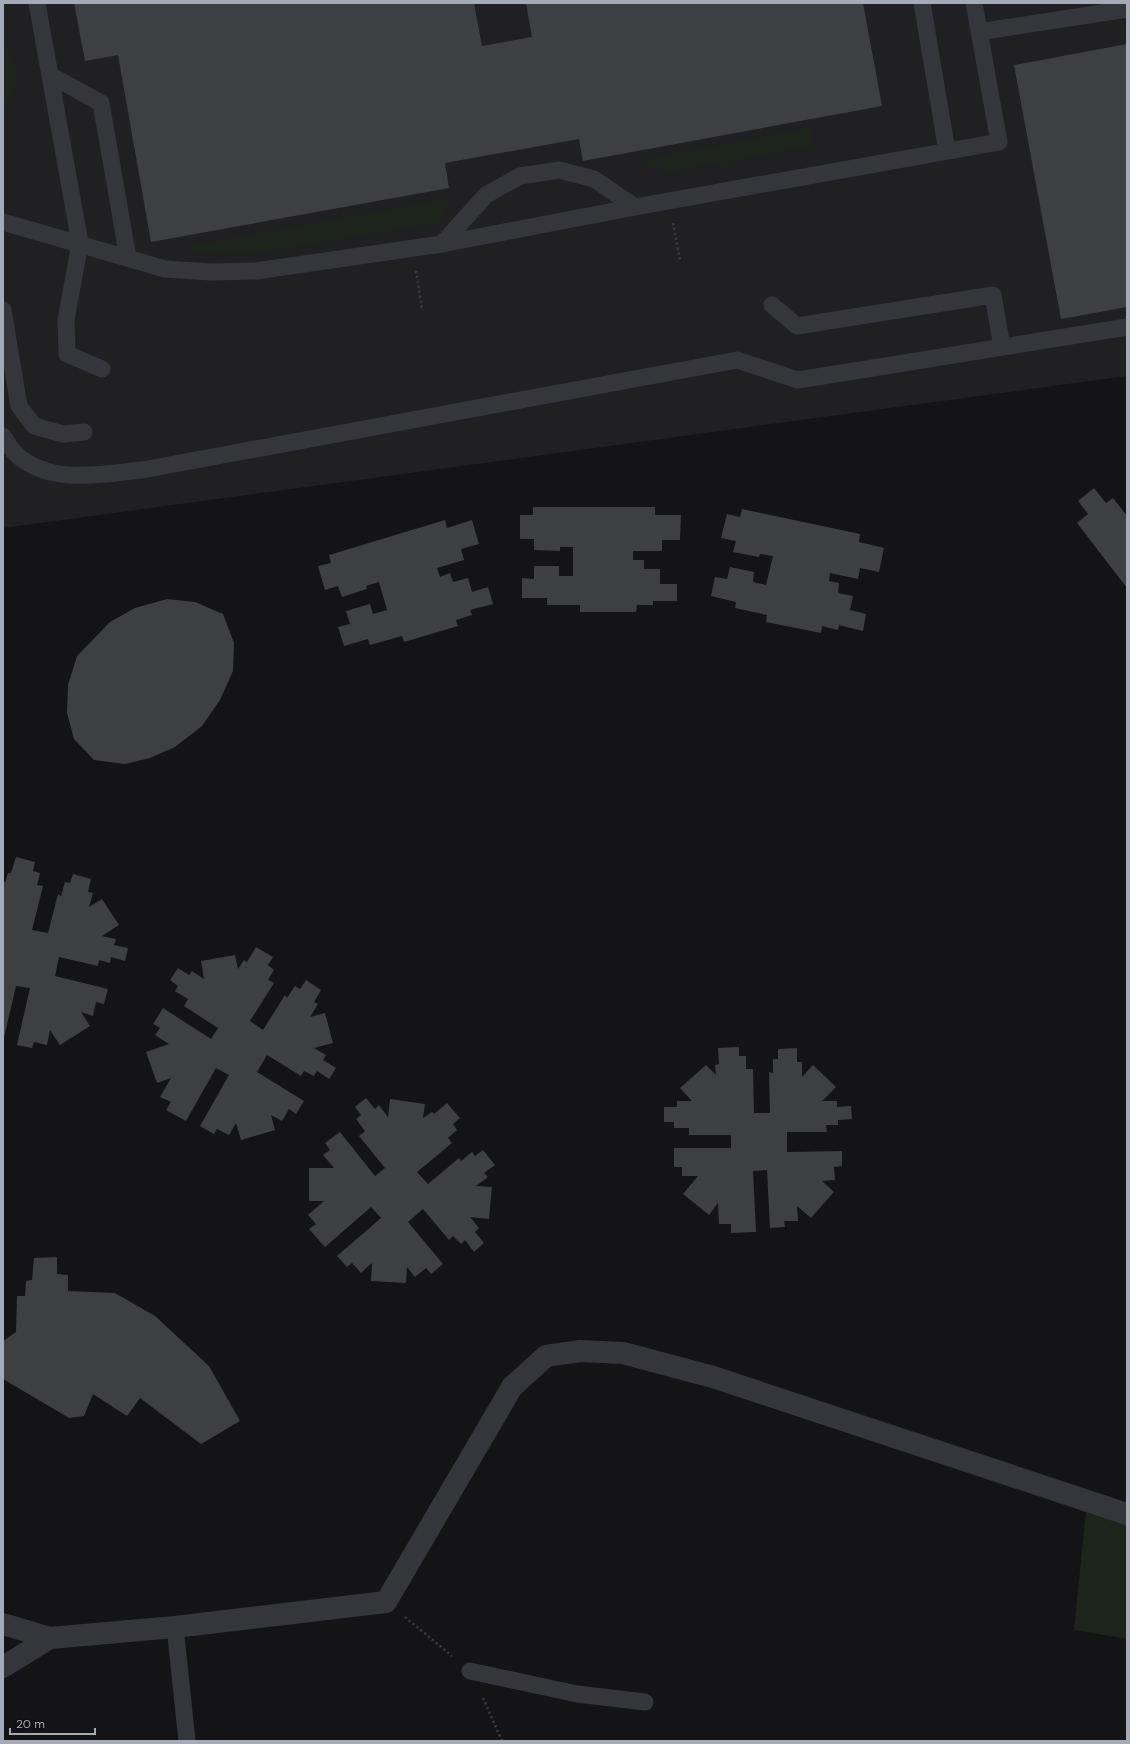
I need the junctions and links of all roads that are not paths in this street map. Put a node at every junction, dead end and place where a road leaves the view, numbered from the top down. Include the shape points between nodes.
1 (37, 3) edge
2 (922, 3) edge
3 (974, 3) edge
4 (1127, 9) edge
5 (979, 32) junction
6 (50, 75) junction
7 (947, 151) junction
8 (635, 207) junction
9 (4, 223) edge
10 (80, 243) junction
11 (442, 244) junction
12 (128, 258) junction
13 (772, 305) dead end
14 (3, 310) edge
15 (1127, 327) edge
16 (1002, 347) junction
17 (102, 369) dead end
18 (84, 432) dead end
19 (3, 436) edge
20 (1127, 1514) edge
21 (3, 1624) edge
22 (175, 1627) junction
23 (50, 1638) junction
24 (3, 1667) edge
25 (470, 1671) dead end
26 (645, 1702) dead end
27 (186, 1741) edge

1 - 6 lane
2 - 7 lane
3 - 5 lane
4 - 5 lane
5 - 7 lane via 999,142
6 - 10 lane
6 - 12 lane via 101,104
7 - 8 lane
8 - 11 lane
8 - 11 lane via 594,179 559,170 520,176 486,195
9 - 10 lane
10 - 12 lane
10 - 17 lane via 66,320 67,354
11 - 12 lane via 256,271 165,269
13 - 16 lane via 797,326 993,296
14 - 18 lane via 19,406 34,426 63,434
15 - 16 lane
16 - 19 lane via 798,380 737,360 142,470 74,477 42,471 17,456
20 - 22 street via 713,1377 623,1353 580,1351 546,1356 512,1387 386,1602
21 - 23 street
22 - 23 street
22 - 27 lane
23 - 24 street
25 - 26 lane via 578,1694

